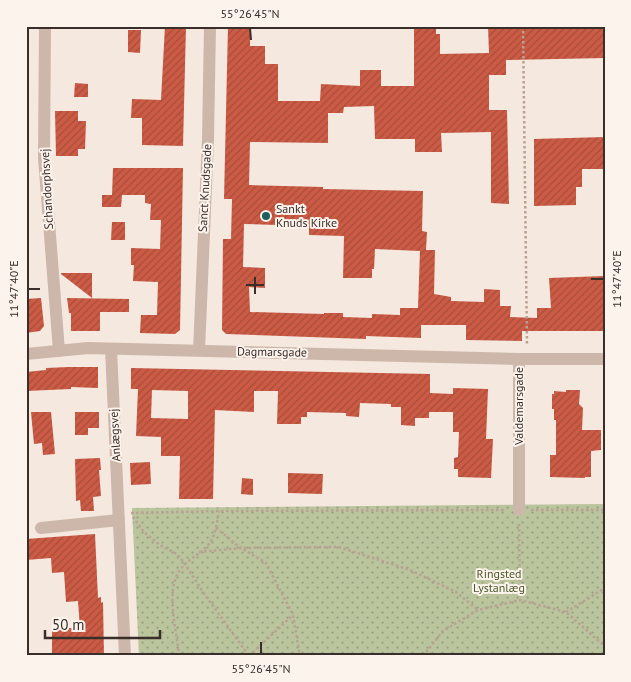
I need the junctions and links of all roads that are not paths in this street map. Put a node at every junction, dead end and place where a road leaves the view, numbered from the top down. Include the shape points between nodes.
1 (45, 26) edge
2 (210, 26) edge
3 (111, 349) junction
4 (58, 351) junction
5 (199, 351) junction
6 (26, 354) edge
7 (523, 359) junction
8 (605, 359) edge
9 (519, 510) road end
10 (123, 516) junction
11 (41, 528) dead end
12 (125, 656) edge

1 - 4 street, Schandorphsvej via 44,158
2 - 5 street, Sanct Knudsgade
3 - 4 street, Dagmarsgade
3 - 5 street, Dagmarsgade
3 - 10 street, Anlægsvej
4 - 6 street, Dagmarsgade
5 - 7 street, Dagmarsgade
7 - 8 street, Valdemarsgade
7 - 9 street, Valdemarsgade
10 - 11 street
10 - 12 street, Anlægsvej

